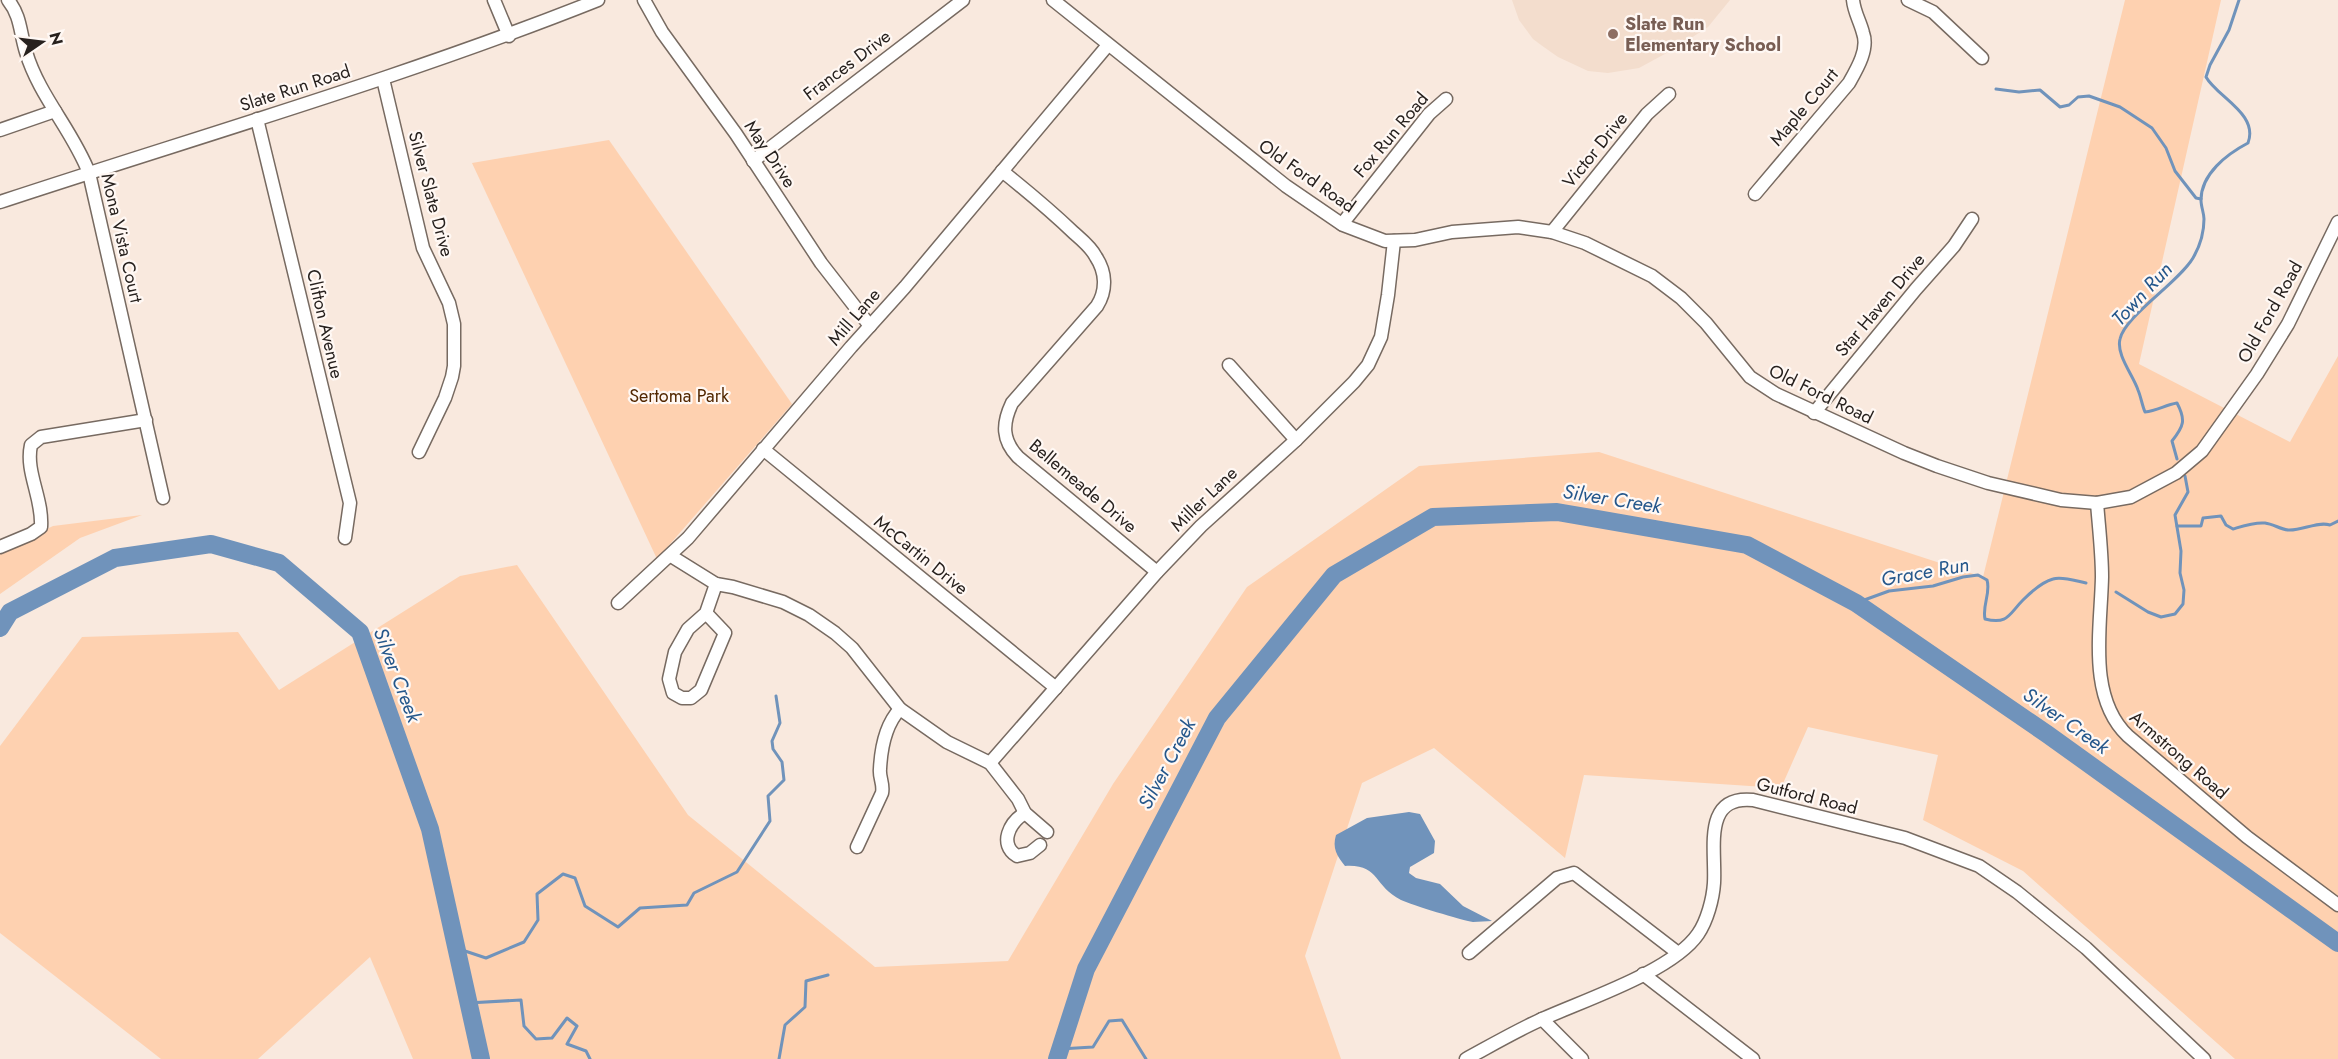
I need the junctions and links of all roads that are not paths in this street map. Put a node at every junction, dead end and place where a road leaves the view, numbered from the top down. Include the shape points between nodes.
1 (8, 0) edge
2 (494, 0) edge
3 (598, 0) edge
4 (644, 0) edge
5 (963, 0) edge
6 (1053, 0) edge
7 (1853, 0) edge
8 (1908, 0) edge
9 (509, 36) junction
10 (1108, 45) junction
11 (1982, 58) dead end
12 (383, 79) junction
13 (1669, 94) dead end
14 (1446, 99) dead end
15 (55, 111) junction
16 (257, 119) junction
17 (0, 130) edge
18 (753, 160) junction
19 (1002, 171) junction
20 (89, 173) junction
21 (1755, 195) dead end
22 (0, 202) edge
23 (1972, 219) dead end
24 (2338, 222) edge
25 (1342, 224) junction
26 (1552, 231) junction
27 (1394, 241) junction
28 (870, 326) junction
29 (1229, 365) dead end
30 (1814, 413) junction
31 (146, 420) junction
32 (1296, 440) junction
33 (763, 449) junction
34 (419, 453) dead end
35 (163, 498) dead end
36 (2097, 503) junction
37 (345, 538) dead end
38 (0, 547) edge
39 (671, 556) junction
40 (1157, 572) junction
41 (716, 584) junction
42 (618, 603) dead end
43 (706, 613) junction
44 (1056, 688) junction
45 (900, 709) junction
46 (990, 763) junction
47 (1025, 813) junction
48 (1047, 832) dead end
49 (1040, 845) dead end
50 (857, 848) dead end
51 (2338, 905) edge
52 (1469, 953) dead end
53 (1678, 954) junction
54 (1643, 974) junction
55 (1542, 1019) junction
56 (1751, 1057) edge
57 (1466, 1059) edge
58 (1581, 1059) edge
59 (2204, 1059) edge

1 - 15 street, Mona Vista Court via 19,19 26,54
2 - 9 street
3 - 9 street, Slate Run Road
4 - 18 street, May Drive via 662,32
5 - 18 street, Frances Drive
6 - 10 street, Old Ford Road
7 - 21 street, Maple Court via 1864,35 1858,68
8 - 11 street via 1933,12
9 - 12 street, Slate Run Road
10 - 19 street, Mill Lane
10 - 25 street, Old Ford Road via 1286,186
12 - 16 street, Slate Run Road
12 - 34 street, Silver Slate Drive via 423,248 449,303 454,324 452,377
13 - 26 street, Victor Drive via 1647,114
14 - 25 street, Fox Run Road via 1429,114
15 - 17 street
15 - 20 street, Mona Vista Court
16 - 20 street, Slate Run Road
16 - 37 street, Clifton Avenue via 350,503
18 - 28 street, May Drive via 821,263
19 - 28 street, Mill Lane
19 - 40 street, Bellemeade Drive via 1090,248 1101,265 1104,282 1097,306 1012,403 1005,421 1005,437 1018,457
20 - 22 street, Slate Run Road
20 - 31 street, Mona Vista Court
23 - 30 street, Star Haven Drive via 1954,246
24 - 36 street, Old Ford Road via 2288,324 2202,451 2176,473 2146,490
25 - 27 street, Old Ford Road via 1372,238
26 - 27 street, Old Ford Road via 1500,227
26 - 30 street, Old Ford Road via 1652,276 1695,310 1750,377
27 - 32 street, Miller Lane via 1387,306 1377,346 1354,382
28 - 33 street, Mill Lane
29 - 32 street
30 - 36 street, Old Ford Road via 1904,453 1988,483 2061,500
31 - 35 street, Mona Vista Court
31 - 38 street via 41,436 31,445 28,458 42,514 41,527
32 - 40 street, Miller Lane via 1201,526
33 - 39 street, Mill Lane
33 - 44 street, McCartin Drive
36 - 51 street, Armstrong Road via 2102,577 2100,663 2107,705 2114,721 2247,837
39 - 41 street
39 - 42 street, Mill Lane
40 - 44 street, Miller Lane
41 - 43 street
41 - 45 street via 773,598 809,615 852,648
43 - 43 street via 680,639 675,652 669,680 674,693 681,698 691,698 701,690 725,633
44 - 46 street, Miller Lane
45 - 46 street via 946,742
45 - 50 street via 888,725 880,768 884,788
46 - 47 street
47 - 48 street
47 - 49 street via 1009,829 1008,845 1017,856
52 - 53 street via 1557,878 1574,873
53 - 54 street, Gutford Road
53 - 59 street, Gutford Road via 1697,935 1707,915 1714,885 1714,834 1720,812 1728,802 1740,798 1753,800 1905,838 1979,866 2086,948
54 - 55 street, Gutford Road
54 - 56 street
55 - 57 street, Gutford Road
55 - 58 street

